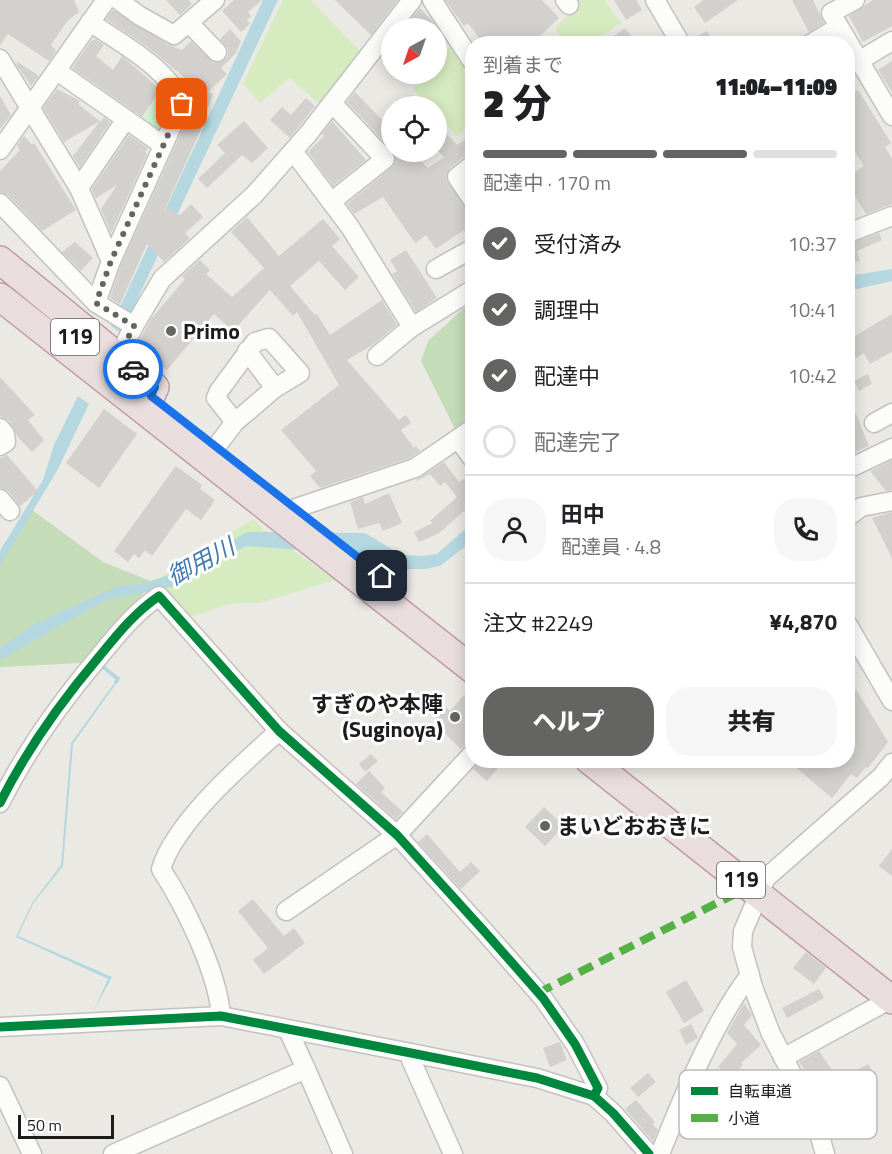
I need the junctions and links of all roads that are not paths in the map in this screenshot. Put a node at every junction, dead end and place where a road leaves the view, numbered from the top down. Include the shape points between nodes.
1 (106, 0) edge
2 (118, 0) edge
3 (215, 0) edge
4 (412, 0) edge
5 (432, 0) edge
6 (655, 0) edge
7 (855, 0) edge
8 (90, 22) junction
9 (189, 22) junction
10 (839, 27) junction
11 (676, 36) edge
12 (824, 36) edge
13 (844, 36) edge
14 (892, 41) edge
15 (465, 50) edge
16 (218, 52) dead end
17 (855, 54) edge
18 (0, 60) edge
19 (859, 61) junction
20 (57, 71) junction
21 (887, 95) edge
22 (332, 103) junction
23 (30, 109) junction
24 (892, 116) edge
25 (126, 119) junction
26 (163, 145) junction
27 (0, 150) edge
28 (293, 151) junction
29 (465, 171) edge
30 (79, 188) junction
31 (465, 189) edge
32 (331, 202) junction
33 (0, 203) edge
34 (892, 216) edge
35 (855, 230) edge
36 (465, 255) edge
37 (0, 260) edge
38 (111, 261) junction
39 (436, 269) dead end
40 (0, 278) edge
41 (465, 294) edge
42 (0, 297) edge
43 (96, 303) junction
44 (0, 315) edge
45 (126, 322) junction
46 (412, 327) junction
47 (247, 351) junction
48 (377, 356) dead end
49 (118, 357) junction
50 (275, 388) junction
51 (151, 396) junction
52 (892, 413) edge
53 (235, 422) junction
54 (874, 423) dead end
55 (0, 428) edge
56 (465, 436) edge
57 (0, 446) edge
58 (216, 447) junction
59 (892, 448) edge
60 (855, 466) edge
61 (228, 476) junction
62 (892, 501) edge
63 (855, 512) edge
64 (290, 514) junction
65 (376, 582) junction
66 (855, 637) edge
67 (465, 642) edge
68 (465, 663) edge
69 (892, 701) edge
70 (279, 731) junction
71 (465, 762) edge
72 (892, 763) edge
73 (600, 768) edge
74 (626, 768) edge
75 (0, 802) edge
76 (397, 835) junction
77 (763, 886) junction
78 (286, 911) dead end
79 (750, 975) junction
80 (892, 992) edge
81 (221, 1016) junction
82 (0, 1027) edge
83 (288, 1030) junction
84 (411, 1053) junction
85 (783, 1058) junction
86 (306, 1069) junction
87 (697, 1070) edge
88 (789, 1070) edge
89 (0, 1086) edge
90 (594, 1096) junction
91 (679, 1107) edge
92 (821, 1139) edge
93 (32, 1154) edge
94 (113, 1154) edge
95 (344, 1154) edge
96 (453, 1154) edge
97 (649, 1154) edge
98 (660, 1154) edge
99 (825, 1154) edge

1 - 8 street
2 - 9 street via 174,35
3 - 9 street
4 - 22 street
5 - 15 street
6 - 11 street
7 - 10 street via 831,13
8 - 20 street
8 - 26 street via 150,65 177,91 182,104
9 - 16 street
10 - 12 street
10 - 13 street
14 - 19 street
17 - 19 street
18 - 23 street
19 - 21 street
20 - 23 street
20 - 25 street
21 - 24 street
22 - 28 street
22 - 32 street via 385,159
23 - 27 street
23 - 30 street
25 - 26 street
25 - 30 street
26 - 38 street
28 - 32 street
28 - 45 street via 254,195 162,279
29 - 31 street via 457,177
30 - 38 street
32 - 46 street
33 - 43 street
34 - 35 street
36 - 39 street
37 - 49 highway, 119
38 - 43 street
40 - 51 highway, 119
41 - 46 street
42 - 61 highway, 119
43 - 45 street
44 - 61 highway, 119 via 133,413
45 - 49 street
46 - 48 street
47 - 50 street
47 - 50 street via 255,342 269,338 300,373
47 - 53 street via 216,398
49 - 51 highway, 119 via 155,387
50 - 53 street
51 - 58 highway, 119
52 - 54 street
53 - 58 street
55 - 57 street via 6,442
56 - 64 street via 415,468
58 - 64 highway, 119
59 - 60 street
61 - 64 highway, 119
62 - 63 street
64 - 65 highway, 119
65 - 67 highway, 119
65 - 68 highway, 119
66 - 69 street
70 - 75 street via 159,596 136,612 59,704 20,762
70 - 76 street
70 - 81 street via 226,778 167,850 161,869 181,900 201,947
71 - 76 street
72 - 77 street
73 - 77 highway, 119
74 - 77 highway, 119
76 - 78 street
76 - 90 street via 543,999 587,1065 598,1088
77 - 79 street via 743,931 742,946
77 - 80 highway, 119
79 - 85 street
79 - 87 street via 735,994
80 - 85 street
81 - 82 street
81 - 83 street
83 - 84 street
83 - 86 street
84 - 90 street via 555,1083
84 - 96 street
85 - 88 street
86 - 94 street
86 - 95 street
89 - 93 street
90 - 97 street
91 - 98 street
92 - 99 street

